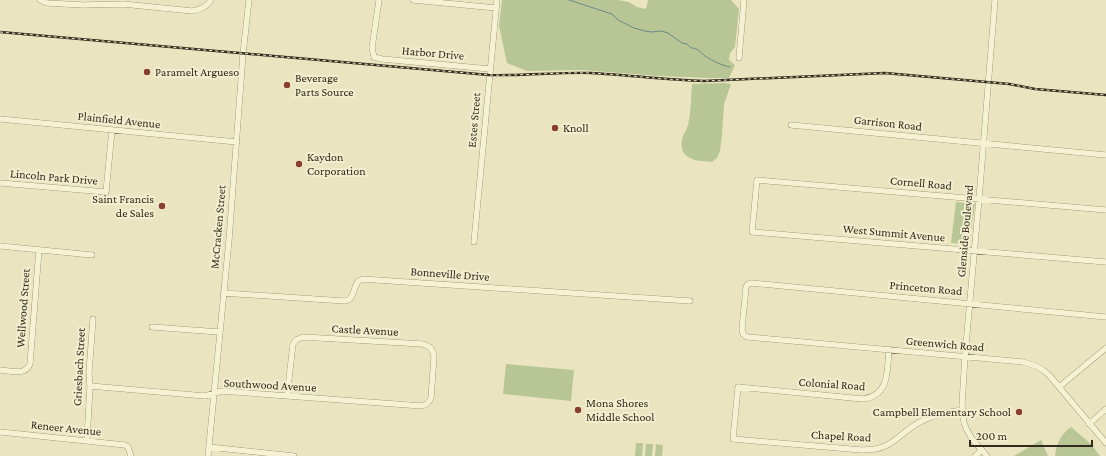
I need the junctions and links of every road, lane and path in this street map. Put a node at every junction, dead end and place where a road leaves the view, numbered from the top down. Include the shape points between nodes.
1 (40, 0) edge
2 (249, 0) edge
3 (379, 0) edge
4 (413, 0) edge
5 (497, 0) edge
6 (744, 0) edge
7 (995, 0) edge
8 (210, 1) edge
9 (95, 2) edge
10 (152, 4) edge
11 (496, 8) junction
12 (739, 58) dead end
13 (490, 69) junction
14 (0, 119) edge
15 (791, 124) dead end
16 (112, 130) junction
17 (237, 142) junction
18 (984, 144) junction
19 (1106, 155) edge
20 (0, 183) edge
21 (979, 199) junction
22 (1106, 210) edge
23 (752, 232) joint
24 (474, 242) dead end
25 (0, 246) edge
26 (39, 250) junction
27 (974, 250) junction
28 (92, 254) dead end
29 (1106, 262) edge
30 (224, 294) junction
31 (690, 301) dead end
32 (970, 303) junction
33 (1106, 317) edge
34 (93, 319) dead end
35 (152, 327) dead end
36 (220, 332) junction
37 (747, 337) joint
38 (1106, 348) edge
39 (889, 349) junction
40 (965, 356) junction
41 (0, 370) edge
42 (90, 386) junction
43 (1058, 387) junction
44 (214, 393) junction
45 (287, 396) junction
46 (426, 405) joint
47 (1106, 409) edge
48 (962, 410) junction
49 (1089, 424) junction
50 (0, 432) edge
51 (733, 439) joint
52 (87, 440) junction
53 (1106, 443) edge
54 (209, 447) junction
55 (982, 450) junction
56 (131, 456) edge
57 (208, 456) edge
58 (294, 456) edge
59 (975, 456) edge
60 (987, 456) edge

1 - 9 street via 47,3 84,5
2 - 17 street, McCracken Street
3 - 13 street, Harbor Drive via 372,48 374,57
4 - 11 street
5 - 11 street, Estes Street
6 - 12 street
7 - 18 street, Glenside Boulevard
8 - 10 street via 206,6 192,11
9 - 10 street
11 - 13 street, Estes Street
13 - 24 street, Estes Street
14 - 16 street, Plainfield Avenue
15 - 18 street, Garrison Road
16 - 17 street, Plainfield Avenue
16 - 20 street, Lincoln Park Drive via 106,192
17 - 30 street, McCracken Street
18 - 19 street, Garrison Road
18 - 21 street, Glenside Boulevard
21 - 22 street, Cornell Road
21 - 23 street, Cornell Road via 757,180
21 - 27 street, Glenside Boulevard
23 - 27 street, West Summit Avenue
25 - 26 street
26 - 28 street
26 - 41 street, Wellwood Street via 31,359 25,371
27 - 29 street, West Summit Avenue
27 - 32 street, Glenside Boulevard
30 - 31 street, Bonneville Drive via 350,301 358,280 362,279
30 - 36 street, McCracken Street
32 - 33 street, Princeton Road
32 - 37 street, Princeton Road via 749,283 746,287 742,331
32 - 40 street, Glenside Boulevard
34 - 42 street, Griesbach Street
35 - 36 street
36 - 44 street, McCracken Street
37 - 39 street, Greenwich Road
38 - 43 street
39 - 40 street, Greenwich Road
39 - 51 street, Colonial Road via 884,385 879,393 868,398 738,387
40 - 43 street, Greenwich Road via 1030,364 1043,370
40 - 48 street, Glenside Boulevard
42 - 44 street, Southwood Avenue via 205,396
42 - 52 street, Griesbach Street
43 - 49 street, Greenwich Road
44 - 45 street, Southwood Avenue via 222,391
44 - 54 street, McCracken Street
45 - 46 street, Southwood Avenue
45 - 46 street, Castle Avenue via 292,344 303,337 422,344 432,348 434,357 431,398
47 - 49 street
48 - 51 street, Chapel Road via 931,417 894,442 872,450
48 - 55 street, Glenside Boulevard via 967,430
49 - 53 street, Greenwich Road
50 - 52 street, Reneer Avenue
52 - 56 street, Reneer Avenue via 125,445
54 - 57 street, McCracken Street
54 - 58 street
55 - 59 street
55 - 60 street, Glenside Boulevard

